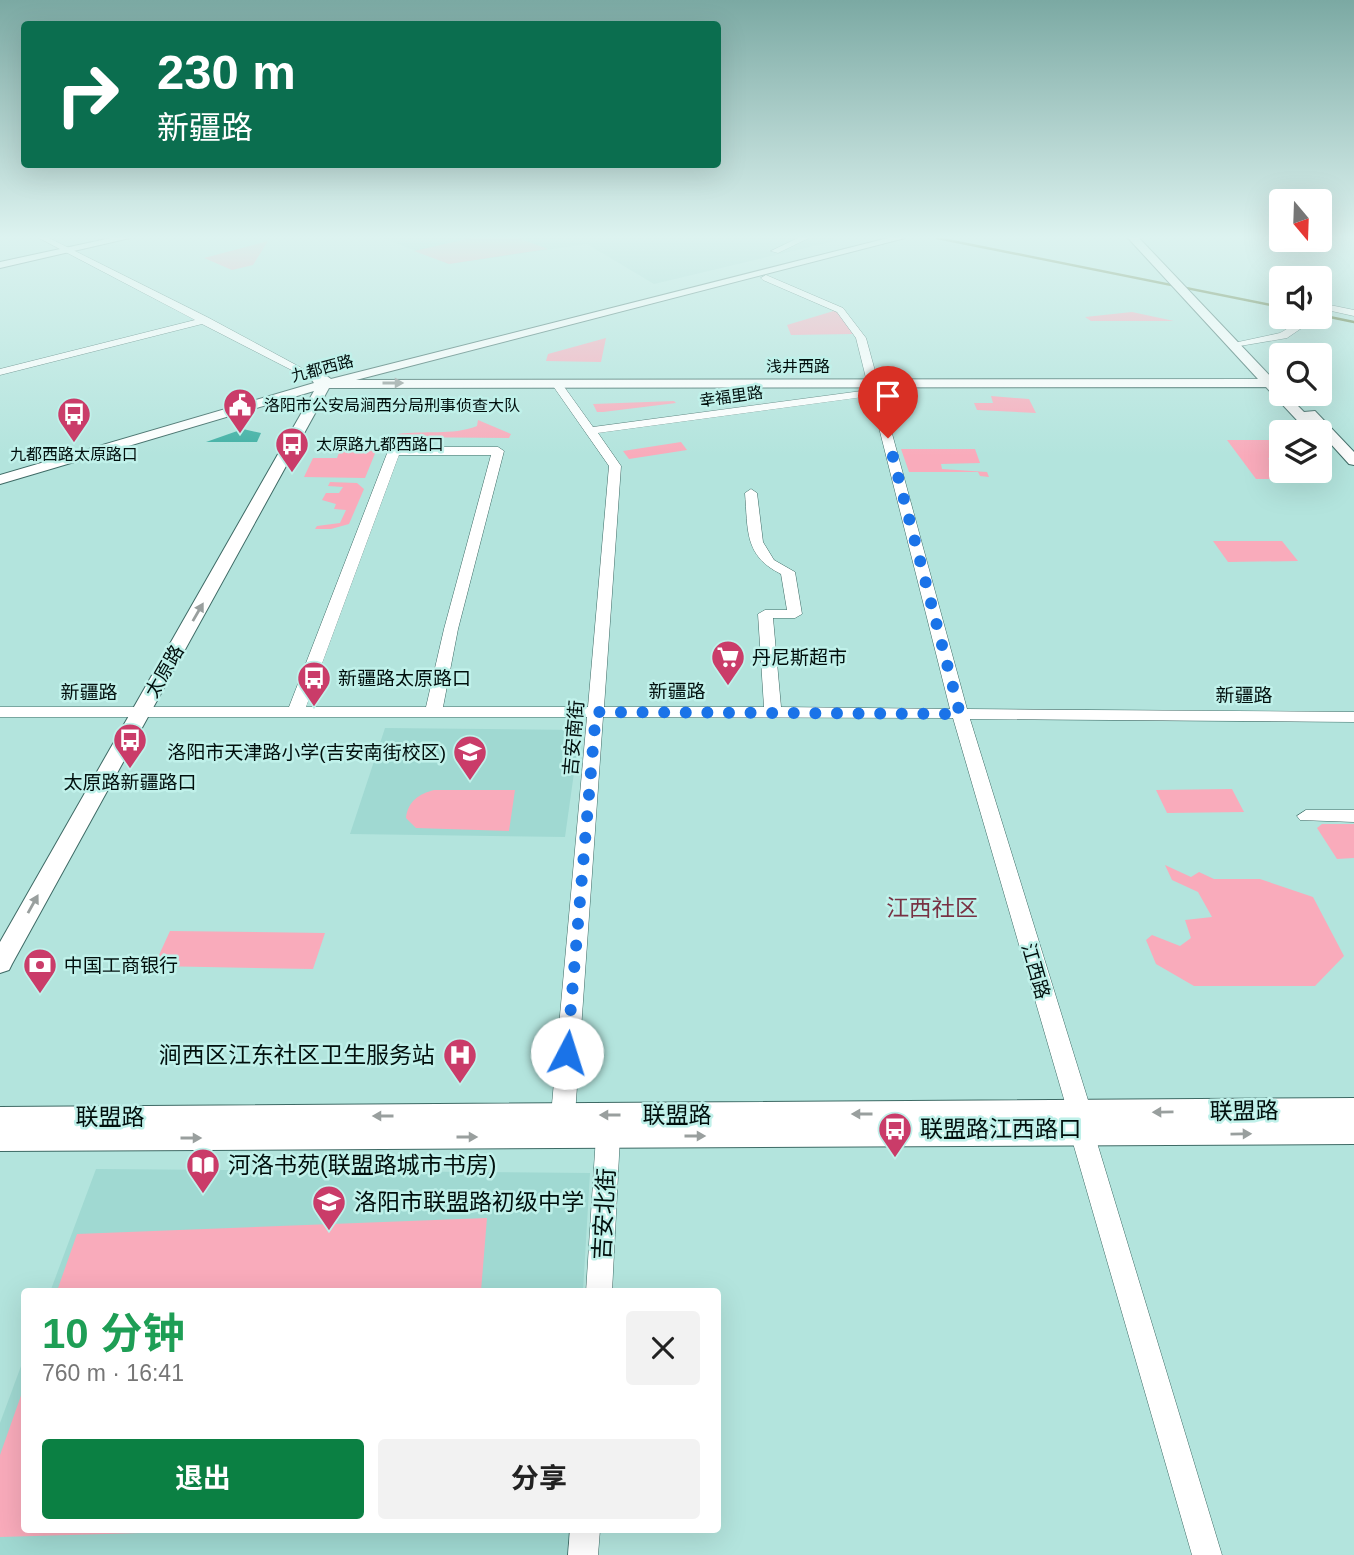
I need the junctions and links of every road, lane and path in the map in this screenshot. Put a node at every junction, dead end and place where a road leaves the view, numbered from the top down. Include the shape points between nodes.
1 (188, 311) edge
2 (595, 311) edge
3 (615, 311) edge
4 (840, 311) edge
5 (1207, 311) edge
6 (206, 320) junction
7 (1294, 329) edge
8 (1239, 344) junction
9 (456, 351) junction
10 (0, 372) edge
11 (1269, 376) edge
12 (322, 380) junction
13 (1269, 382) edge
14 (556, 383) junction
15 (874, 385) junction
16 (1294, 406) edge
17 (1303, 406) edge
18 (1305, 420) edge
19 (590, 431) junction
20 (1332, 451) edge
21 (1354, 461) edge
22 (0, 472) edge
23 (1354, 475) edge
24 (0, 480) edge
25 (751, 493) dead end
26 (0, 712) edge
27 (596, 712) junction
28 (773, 712) junction
29 (140, 713) junction
30 (295, 713) junction
31 (433, 714) junction
32 (960, 714) junction
33 (1354, 717) edge
34 (1306, 816) dead end
35 (1354, 816) edge
36 (0, 964) edge
37 (1354, 1109) edge
38 (563, 1115) junction
39 (0, 1118) edge
40 (1081, 1124) junction
41 (1354, 1132) edge
42 (608, 1136) junction
43 (0, 1139) edge
44 (599, 1288) edge
45 (585, 1533) edge
46 (583, 1555) edge
47 (1207, 1555) edge

1 - 6 street
2 - 12 main road, 九都西路
3 - 9 main road, 九都西路
4 - 15 street, 江西路 via 861,338
5 - 8 main road
6 - 10 street
6 - 12 street
7 - 8 street via 1283,336
8 - 11 main road
9 - 12 main road, 九都西路
9 - 15 main road, 浅井西路 via 446,365 454,371 491,378
12 -> 14 main road, 浅井西路
12 - 22 main road, 九都西路
12 - 24 main road, 九都西路
29 -> 12 main road, 太原路
13 - 15 main road, 浅井西路
14 - 15 main road, 浅井西路
14 - 19 street, 吉安南街
15 - 19 street, 幸福里路
15 - 32 street, 江西路
16 - 18 main road
17 - 21 main road
19 - 27 street, 吉安南街 via 615,466
20 - 23 main road
25 - 28 street via 757,541 769,563 789,572 796,614 765,614
26 - 29 street, 新疆路
27 - 28 street, 新疆路
27 - 31 street, 新疆路
27 - 38 street, 吉安南街
28 - 32 street, 新疆路
29 - 30 street, 新疆路
36 -> 29 main road, 太原路
30 - 31 street, 新疆路
30 - 31 street via 394,451 498,451
32 - 33 street, 新疆路
32 - 40 street, 江西路
34 - 35 street
37 -> 40 main road, 联盟路
38 -> 39 main road, 联盟路
40 -> 38 main road, 联盟路
40 -> 41 main road, 联盟路
42 -> 40 main road, 联盟路
40 - 47 street, 江西路
43 -> 42 main road, 联盟路
42 - 44 street, 吉安北街
45 - 46 street

